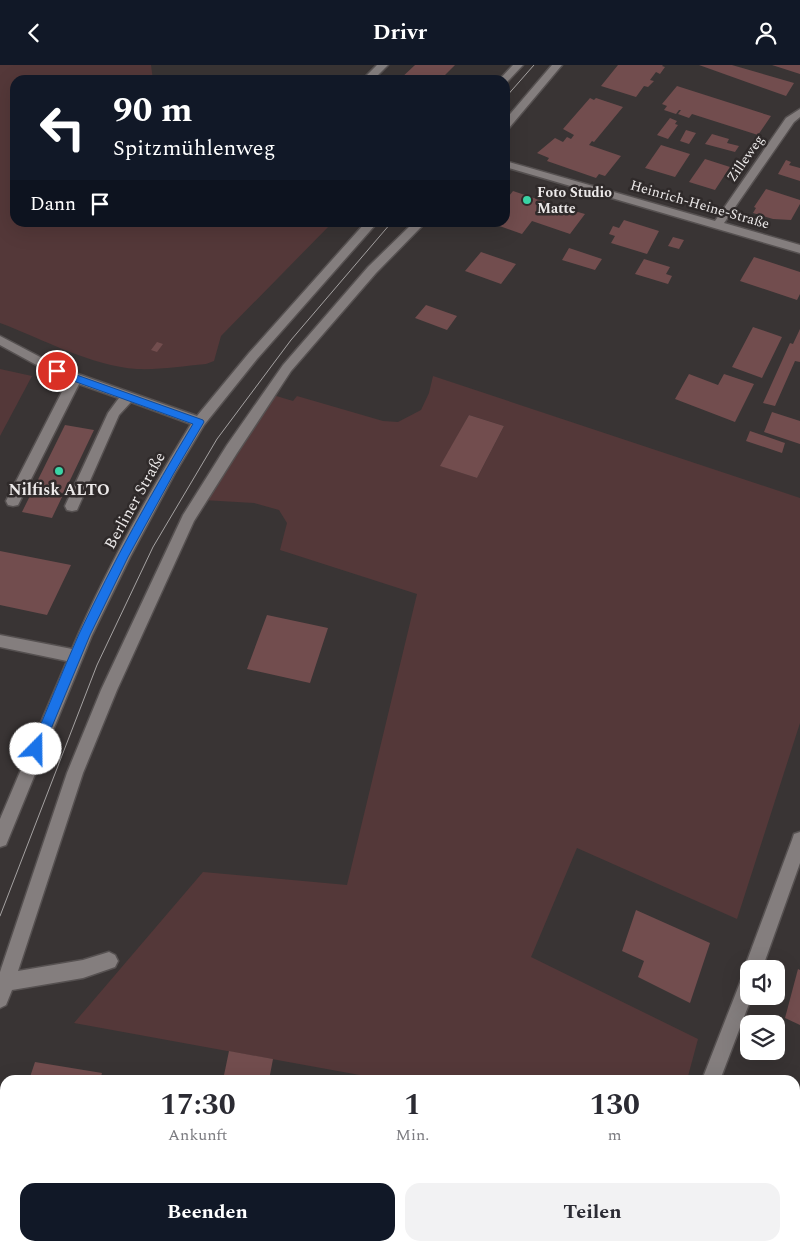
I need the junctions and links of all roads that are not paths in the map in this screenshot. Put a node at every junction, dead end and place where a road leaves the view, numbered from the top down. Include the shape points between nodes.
1 (383, 65) edge
2 (518, 65) edge
3 (557, 65) edge
4 (372, 75) edge
5 (509, 75) edge
6 (800, 112) edge
7 (510, 120) edge
8 (510, 165) edge
9 (718, 224) junction
10 (367, 227) edge
11 (415, 227) edge
12 (800, 249) edge
13 (0, 340) edge
14 (75, 378) junction
15 (128, 397) junction
16 (200, 422) junction
17 (12, 501) dead end
18 (72, 506) dead end
19 (0, 641) edge
20 (75, 656) junction
21 (0, 839) edge
22 (800, 840) edge
23 (756, 960) edge
24 (109, 961) dead end
25 (3, 982) edge
26 (0, 999) edge
27 (740, 1005) edge
28 (714, 1075) edge

1 - 4 street
2 - 5 street
3 - 7 street
6 - 9 street, Zilleweg via 790,120
8 - 9 street, Heinrich-Heine-Straße
9 - 12 street, Heinrich-Heine-Straße
10 - 16 street, Berliner Straße via 253,356
11 - 25 street via 372,270 287,368 188,519 109,690 75,773
13 - 14 street
14 - 15 street
14 - 17 street
15 - 16 street
15 - 18 street via 114,413
16 - 20 street, Berliner Straße via 124,555
19 - 20 street
20 - 21 street, Berliner Straße
22 - 23 street
24 - 25 street via 83,969
25 - 26 street
27 - 28 street

